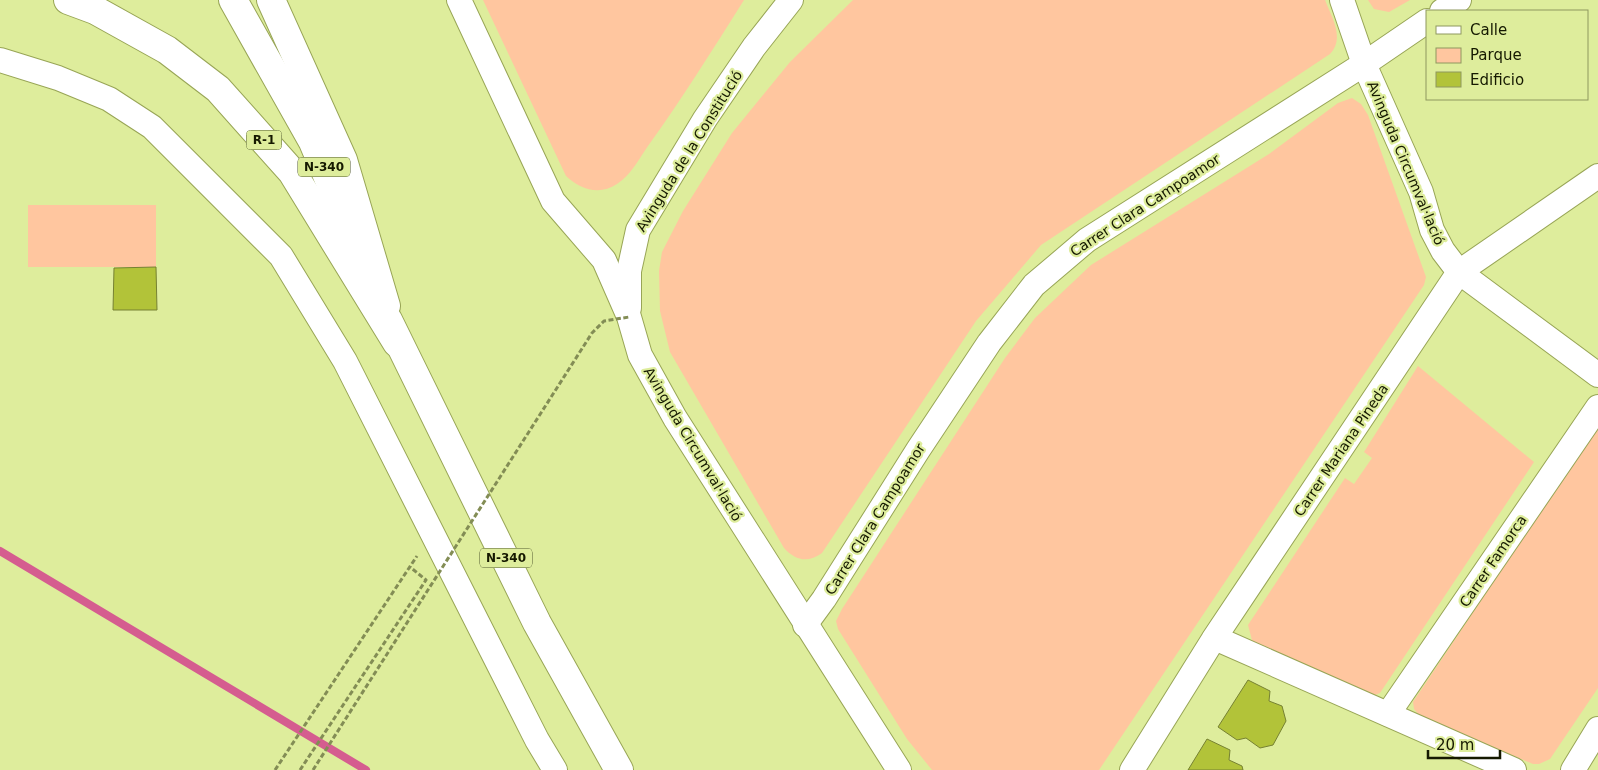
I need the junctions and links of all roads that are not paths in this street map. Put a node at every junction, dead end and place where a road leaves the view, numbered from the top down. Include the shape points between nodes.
1 (68, 0) edge
2 (233, 0) edge
3 (271, 0) edge
4 (459, 0) edge
5 (791, 0) edge
6 (1342, 0) edge
7 (1459, 0) edge
8 (1444, 10) edge
9 (1426, 22) edge
10 (0, 60) edge
11 (1364, 64) junction
12 (1598, 176) edge
13 (1459, 272) junction
14 (629, 317) junction
15 (397, 343) junction
16 (1598, 375) edge
17 (1598, 408) edge
18 (805, 625) junction
19 (1215, 638) junction
20 (1388, 714) junction
21 (1598, 729) edge
22 (555, 770) edge
23 (619, 770) edge
24 (899, 770) edge
25 (1132, 770) edge
26 (1514, 770) edge
27 (1573, 770) edge

1 - 15 main road, R-1 via 95,10 167,50 218,89 292,172
2 - 15 main road, N-340 via 313,142
3 - 15 main road via 342,160
4 - 14 street, Avinguda Circumval·lació via 553,201 604,260
5 - 14 street, Avinguda de la Constitució via 754,47 706,119 638,230 629,270
6 - 11 street, Avinguda Circumval·lació
7 - 8 street
9 - 11 street, Carrer Clara Campoamor
10 - 22 street via 58,78 109,99 152,127 281,256 345,361
11 - 13 street, Avinguda Circumval·lació via 1421,192 1432,230
11 - 18 street, Carrer Clara Campoamor via 1087,240 1034,285 988,343
12 - 13 street, Carrer Mariana Pineda
13 - 16 street, Avinguda Circumval·lació
13 - 19 street, Carrer Mariana Pineda
14 - 18 street, Avinguda Circumval·lació via 640,354 675,418
15 - 23 main road, N-340 via 537,624
17 - 20 street, Carrer Famorca
18 - 24 street, Avinguda Circumval·lació
19 - 20 street
19 - 25 street, Carrer Mariana Pineda
20 - 26 street
21 - 27 street

